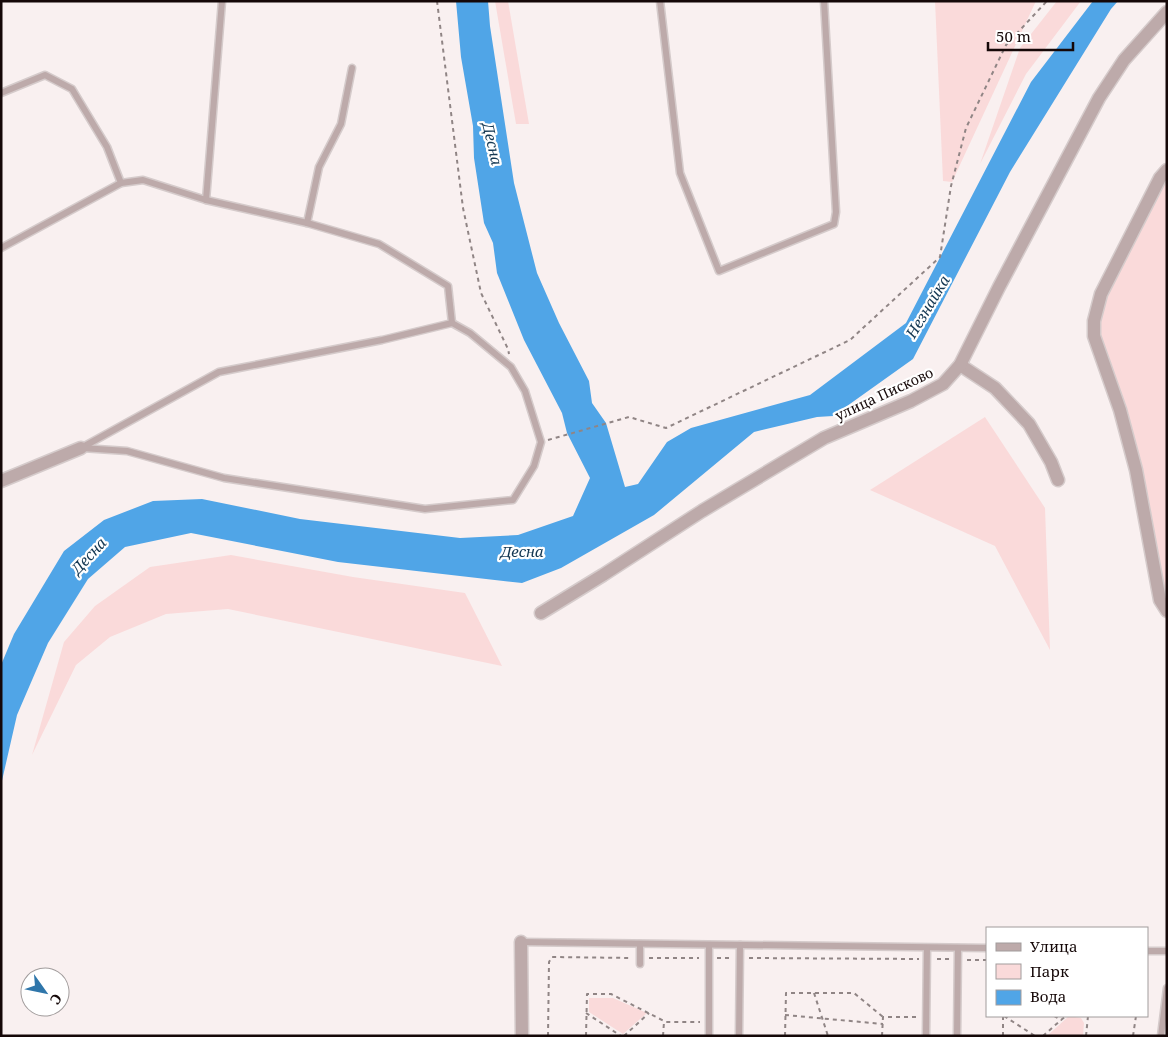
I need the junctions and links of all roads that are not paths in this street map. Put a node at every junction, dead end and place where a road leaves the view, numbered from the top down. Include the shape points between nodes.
1 (222, 1) edge
2 (660, 1) edge
3 (824, 1) edge
4 (1167, 12) edge
5 (352, 68) dead end
6 (1, 93) edge
7 (1167, 170) edge
8 (121, 183) junction
9 (206, 200) junction
10 (307, 224) junction
11 (1, 248) edge
12 (452, 323) junction
13 (960, 365) junction
14 (81, 448) junction
15 (1058, 480) dead end
16 (1, 481) edge
17 (1167, 611) edge
18 (541, 612) dead end
19 (521, 942) joint
20 (640, 944) junction
21 (709, 945) junction
22 (740, 945) junction
23 (927, 948) junction
24 (958, 948) junction
25 (986, 948) edge
26 (1148, 951) edge
27 (1167, 951) edge
28 (640, 964) dead end
29 (1167, 988) edge
30 (522, 1036) edge
31 (709, 1036) edge
32 (739, 1036) edge
33 (926, 1036) edge
34 (957, 1036) edge
35 (1161, 1036) edge

1 - 9 lane
2 - 3 lane via 680,173 719,272 834,224 836,212
4 - 13 street, улица Писково via 1124,60 1099,98
5 - 10 lane via 341,124 319,168
6 - 8 lane via 45,75 72,89 107,147
7 - 17 street via 1101,294 1094,320 1094,336 1120,410 1136,470 1160,600
8 - 9 lane via 143,180
8 - 11 lane
9 - 10 lane
10 - 12 lane via 379,244 448,286
12 - 14 lane via 219,372
12 - 14 lane via 470,333 511,367 525,391 541,442 534,466 513,500 425,509 224,478 127,451
13 - 15 street via 995,388 1029,424
13 - 18 street, улица Писково via 943,384 824,438
14 - 16 street
19 - 20 lane
19 - 30 street
20 - 21 lane
20 - 28 lane
21 - 22 lane
21 - 31 lane
22 - 23 lane
22 - 32 lane
23 - 24 lane
23 - 33 lane
24 - 25 lane
24 - 34 lane
26 - 27 lane
29 - 35 lane

